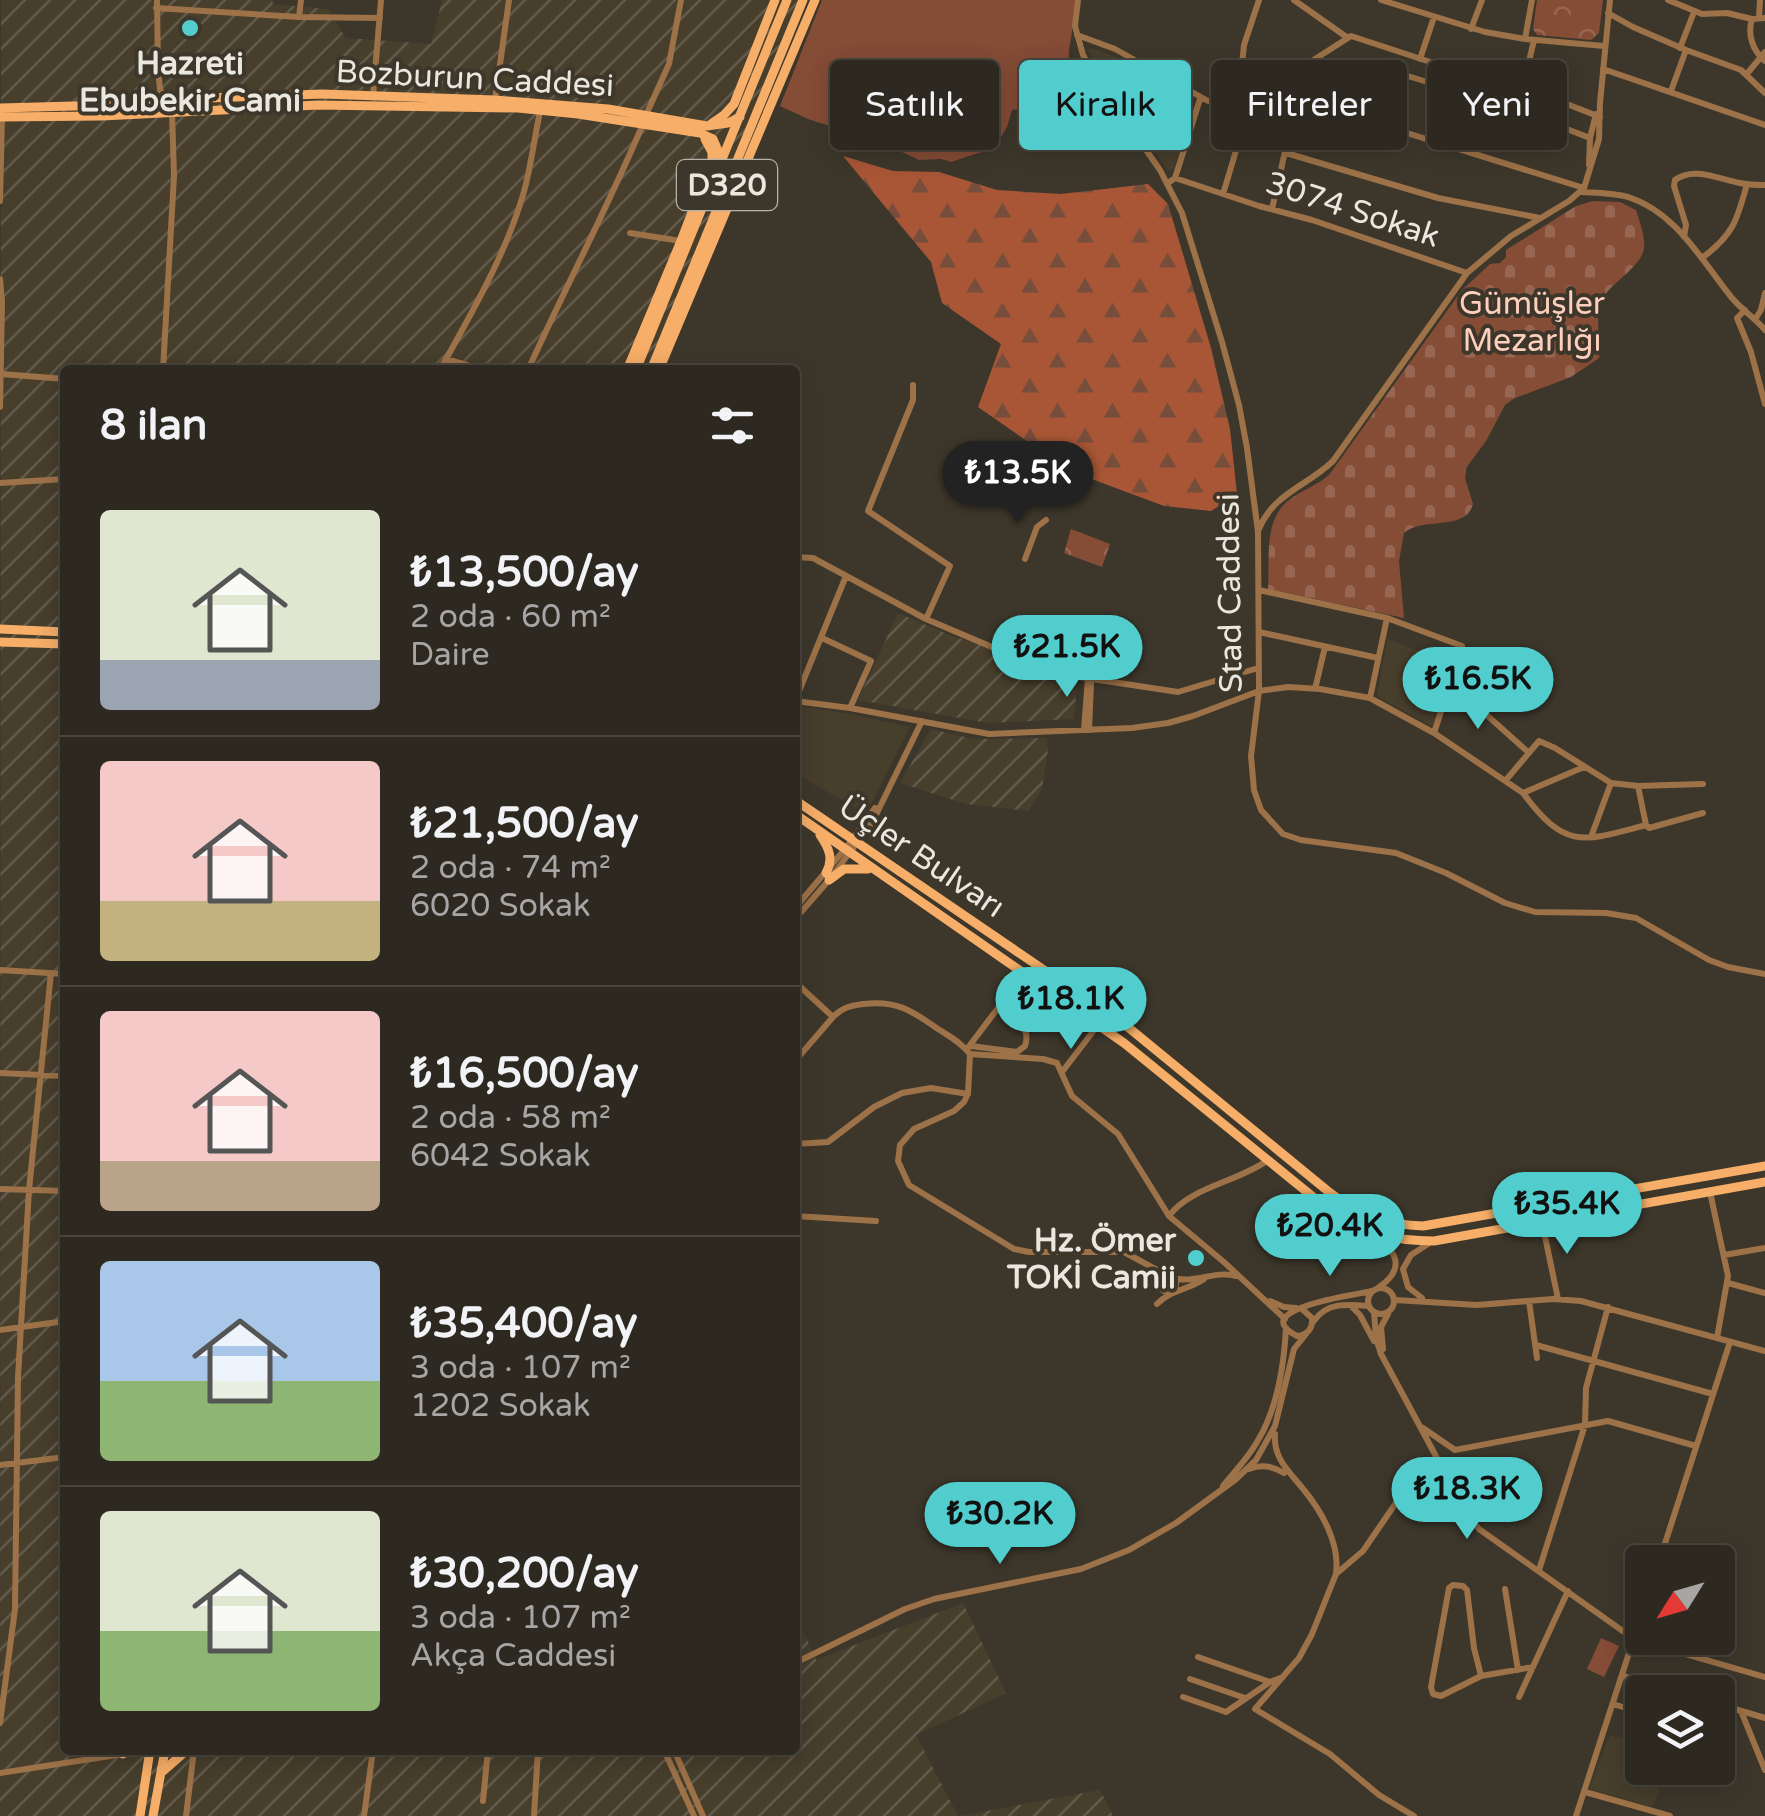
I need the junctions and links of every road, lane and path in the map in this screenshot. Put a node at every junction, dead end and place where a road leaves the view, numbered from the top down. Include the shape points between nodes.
1 (301, 0) edge
2 (382, 0) edge
3 (509, 0) edge
4 (681, 0) edge
5 (787, 0) edge
6 (803, 0) edge
7 (815, 0) edge
8 (1078, 0) edge
9 (1259, 0) edge
10 (1294, 0) edge
11 (1312, 0) edge
12 (1482, 0) edge
13 (1532, 0) edge
14 (1610, 0) edge
15 (1668, 0) edge
16 (1760, 0) edge
17 (770, 1) edge
18 (1386, 1) edge
19 (156, 4) edge
20 (1306, 9) junction
21 (1694, 12) junction
22 (1608, 13) junction
23 (300, 16) junction
24 (1434, 17) junction
25 (380, 18) junction
26 (1759, 18) edge
27 (1471, 29) junction
28 (1076, 34) junction
29 (1348, 38) junction
30 (1525, 39) junction
31 (1534, 40) junction
32 (1604, 46) junction
33 (1683, 49) junction
34 (1764, 57) edge
35 (1420, 58) junction
36 (1243, 60) edge
37 (1314, 60) edge
38 (1427, 60) edge
39 (1529, 60) edge
40 (1602, 69) junction
41 (1407, 75) edge
42 (1746, 75) junction
43 (1672, 91) junction
44 (1765, 94) edge
45 (373, 96) junction
46 (1200, 99) junction
47 (495, 100) junction
48 (1211, 100) edge
49 (1567, 104) edge
50 (169, 107) junction
51 (540, 112) junction
52 (1, 114) edge
53 (1598, 116) junction
54 (740, 118) junction
55 (644, 119) junction
56 (1765, 125) edge
57 (703, 129) junction
58 (1407, 133) edge
59 (1590, 138) junction
60 (1237, 150) edge
61 (1286, 152) joint
62 (722, 160) junction
63 (1589, 172) junction
64 (1172, 180) junction
65 (1748, 184) junction
66 (1765, 185) edge
67 (1583, 190) junction
68 (1223, 194) junction
69 (0, 201) edge
70 (1272, 209) junction
71 (1540, 218) junction
72 (630, 233) dead end
73 (1684, 237) junction
74 (682, 241) junction
75 (1702, 258) junction
76 (1467, 272) junction
77 (0, 279) edge
78 (1765, 293) edge
79 (1745, 310) junction
80 (1756, 318) junction
81 (1765, 330) edge
82 (644, 341) junction
83 (446, 359) junction
84 (164, 365) edge
85 (443, 365) edge
86 (466, 365) edge
87 (530, 365) edge
88 (630, 365) edge
89 (637, 365) edge
90 (658, 365) edge
91 (658, 365) edge
92 (1, 374) edge
93 (60, 380) edge
94 (913, 384) dead end
95 (1765, 404) edge
96 (0, 405) edge
97 (60, 479) edge
98 (0, 483) edge
99 (1046, 520) dead end
100 (1258, 532) junction
101 (800, 557) edge
102 (1025, 559) dead end
103 (846, 576) junction
104 (1259, 590) junction
105 (1387, 618) junction
106 (926, 619) junction
107 (0, 630) edge
108 (60, 632) edge
109 (1259, 632) junction
110 (822, 638) junction
111 (0, 642) edge
112 (60, 644) edge
113 (1325, 647) junction
114 (1378, 658) junction
115 (1258, 668) junction
116 (1088, 677) junction
117 (1451, 683) junction
118 (1315, 688) junction
119 (800, 689) edge
120 (1259, 691) junction
121 (1370, 698) junction
122 (800, 701) edge
123 (850, 708) junction
124 (922, 721) junction
125 (1087, 730) junction
126 (1434, 734) junction
127 (1529, 754) junction
128 (1584, 767) junction
129 (1506, 780) junction
130 (1611, 784) junction
131 (1703, 784) dead end
132 (1638, 786) junction
133 (1523, 793) junction
134 (800, 803) edge
135 (1703, 813) dead end
136 (800, 817) edge
137 (808, 823) junction
138 (1646, 825) junction
139 (1590, 838) junction
140 (855, 841) junction
141 (848, 851) junction
142 (827, 877) junction
143 (884, 878) junction
144 (800, 903) edge
145 (800, 912) edge
146 (0, 970) edge
147 (51, 974) junction
148 (60, 974) edge
149 (1765, 974) edge
150 (800, 986) edge
151 (834, 1016) junction
152 (1098, 1026) junction
153 (969, 1050) junction
154 (800, 1055) edge
155 (1062, 1072) junction
156 (0, 1073) edge
157 (41, 1075) junction
158 (60, 1076) edge
159 (968, 1094) junction
160 (800, 1144) edge
161 (1268, 1160) junction
162 (1765, 1166) edge
163 (1765, 1182) edge
164 (0, 1189) edge
165 (29, 1190) junction
166 (60, 1190) edge
167 (1710, 1192) junction
168 (800, 1216) edge
169 (1168, 1216) junction
170 (876, 1221) dead end
171 (1542, 1221) junction
172 (1369, 1232) junction
173 (1434, 1240) junction
174 (1765, 1248) edge
175 (1724, 1255) junction
176 (1149, 1265) junction
177 (1404, 1270) junction
178 (1172, 1278) junction
179 (1204, 1278) junction
180 (1246, 1282) junction
181 (1728, 1282) junction
182 (1160, 1284) junction
183 (1375, 1289) junction
184 (1170, 1292) junction
185 (1765, 1293) edge
186 (1265, 1298) junction
187 (1394, 1298) junction
188 (1558, 1299) junction
189 (1428, 1301) junction
190 (1529, 1301) junction
191 (1345, 1304) junction
192 (1608, 1307) junction
193 (1300, 1309) junction
194 (1371, 1309) junction
195 (1390, 1312) junction
196 (60, 1322) edge
197 (1286, 1324) junction
198 (22, 1326) junction
199 (0, 1330) edge
200 (1309, 1330) junction
201 (1716, 1338) junction
202 (1730, 1342) junction
203 (1536, 1345) junction
204 (1765, 1351) edge
205 (1381, 1354) junction
206 (1537, 1358) dead end
207 (1594, 1360) junction
208 (1388, 1365) junction
209 (1712, 1394) junction
210 (1276, 1426) junction
211 (1585, 1426) junction
212 (1422, 1428) junction
213 (1696, 1446) junction
214 (60, 1458) edge
215 (18, 1463) junction
216 (0, 1466) edge
217 (1246, 1470) junction
218 (1446, 1473) junction
219 (1294, 1479) junction
220 (1220, 1491) junction
221 (1664, 1545) edge
222 (1539, 1570) junction
223 (1336, 1574) junction
224 (1506, 1589) dead end
225 (1568, 1591) junction
226 (1625, 1632) edge
227 (1629, 1655) edge
228 (1689, 1655) edge
229 (1198, 1657) dead end
230 (800, 1661) edge
231 (1533, 1667) junction
232 (1518, 1670) junction
233 (1481, 1676) junction
234 (1622, 1676) junction
235 (1284, 1677) junction
236 (1625, 1677) edge
237 (1765, 1677) edge
238 (1190, 1679) dead end
239 (1270, 1682) junction
240 (1183, 1697) dead end
241 (1519, 1697) dead end
242 (1246, 1698) junction
243 (1613, 1704) junction
244 (1625, 1708) edge
245 (1735, 1709) edge
246 (1741, 1711) junction
247 (1765, 1718) edge
248 (0, 1723) edge
249 (1755, 1746) junction
250 (1765, 1748) edge
251 (109, 1755) edge
252 (149, 1755) edge
253 (161, 1755) edge
254 (162, 1755) edge
255 (184, 1755) edge
256 (190, 1755) edge
257 (372, 1755) edge
258 (488, 1755) edge
259 (538, 1755) edge
260 (667, 1755) edge
261 (676, 1755) edge
262 (1765, 1770) edge
263 (161, 1773) junction
264 (0, 1774) edge
265 (1585, 1792) junction
266 (483, 1800) dead end
267 (693, 1801) junction
268 (140, 1816) edge
269 (151, 1816) edge
270 (186, 1816) edge
271 (364, 1816) edge
272 (534, 1816) edge
273 (694, 1816) edge
274 (703, 1816) edge
275 (1414, 1816) edge
276 (1576, 1816) edge
277 (1670, 1816) edge

1 - 23 street
2 - 25 street
3 - 47 street
4 - 55 street via 669,64
5 - 54 main road, D320
6 - 90 main road, D320
7 - 91 main road
8 - 28 street, Stad Caddesi
9 - 36 street
10 - 20 street
11 - 20 street
12 - 27 street
13 - 30 street
14 - 22 street
15 - 21 street
16 - 26 street
17 - 57 main road via 734,104
18 - 24 street
19 - 23 street
19 - 50 street via 160,89
20 - 29 street
21 - 26 street via 1735,10
21 - 33 street
22 - 32 street
22 - 33 street
23 - 25 street
24 - 27 street
24 - 35 street
25 - 45 street
26 - 34 street via 1750,36
27 - 30 street
28 - 46 street
28 - 64 street, Stad Caddesi via 1088,65
29 - 35 street
29 - 37 street
30 - 31 street
31 - 32 street
31 - 39 street
32 - 40 street
33 - 42 street
33 - 43 street
34 - 42 street
35 - 38 street
40 - 43 street
40 - 53 street
41 - 59 street
42 - 44 street
43 - 56 street
45 - 47 main road, Bozburun Caddesi
45 - 50 main road, Bozburun Caddesi via 208,98
46 - 48 street
46 - 64 street
47 - 55 main road, Bozburun Caddesi via 608,109
49 - 53 street
50 - 51 main road, Bozburun Caddesi
50 - 52 main road, Bozburun Caddesi
50 - 84 street via 174,176
51 - 55 main road, Bozburun Caddesi
51 - 83 street via 508,235
52 - 69 street
53 - 59 street
53 - 63 street
54 - 57 main road
54 - 62 main road, D320
55 - 57 main road, Bozburun Caddesi
55 - 87 street
57 - 62 main road
57 - 74 main road via 712,161
58 - 67 street
59 - 63 street
60 - 68 street
61 - 70 street
61 - 71 street via 1438,198
62 - 82 main road, D320
63 - 67 street
64 - 68 street, 3074 Sokak
64 - 100 street, Stad Caddesi via 1231,373
65 - 66 street
65 - 73 street via 1693,172 1675,180
65 - 75 street via 1732,230
67 - 71 street
67 - 73 street via 1628,197 1667,218
68 - 70 street, 3074 Sokak
70 - 76 street, 3074 Sokak
71 - 76 street
72 - 74 street
73 - 75 street
74 - 82 main road
75 - 79 street
76 - 100 street via 1333,460 1280,498
77 - 92 street
78 - 80 street
79 - 80 street
79 - 95 street via 1737,318
80 - 81 street
82 - 88 main road
82 - 89 main road, D320
83 - 85 street
83 - 86 street
92 - 93 street
92 - 96 street
94 - 106 street via 913,400 868,510 950,566
97 - 98 street
99 - 102 street
100 - 104 street, Stad Caddesi
101 - 103 street
103 - 106 street
103 - 110 street
104 - 105 street
104 - 109 street, Stad Caddesi
105 - 114 street
105 - 117 street via 1462,646
106 - 116 street via 1047,671
107 - 108 main road
109 - 113 street
109 - 115 street, Stad Caddesi
110 - 119 street
110 - 123 street via 871,660
111 - 112 main road
113 - 114 street
113 - 118 street
114 - 121 street
115 - 116 street via 1178,692
115 - 120 street, Stad Caddesi
116 - 125 street
117 - 126 street
117 - 127 street
118 - 120 street
118 - 121 street
120 - 125 street via 1168,723
120 - 149 street, Stad Caddesi via 1254,790 1261,810 1283,834 1422,862 1535,912 1636,918 1709,960
121 - 126 street
122 - 123 street
123 - 124 street
124 - 125 street via 989,734
124 - 140 street via 872,823
126 - 129 street
127 - 128 street via 1539,741
127 - 129 street
128 - 130 street
128 - 133 street
129 - 133 street
130 - 132 street
130 - 139 street
131 - 132 street
132 - 138 street
133 - 139 street via 1552,826
134 - 140 main road, Üçler Bulvarı
135 - 138 street
136 - 137 main road, Üçler Bulvarı
137 - 141 main road, Üçler Bulvarı
137 - 142 main road via 830,854
138 - 139 street
140 - 141 street
140 - 162 main road, Üçler Bulvarı via 1129,1028 1329,1192 1370,1217 1423,1226
141 - 142 street
141 - 143 main road, Üçler Bulvarı
142 - 143 main road via 856,868
142 - 144 street
142 - 145 street
143 - 152 main road, Üçler Bulvarı
146 - 147 street
147 - 148 street
147 - 157 street
150 - 151 street
151 - 153 street via 846,1006 898,1005
151 - 154 street
152 - 155 street
152 - 161 main road, Üçler Bulvarı
153 - 153 street via 998,1008 1027,1034 1017,1052
153 - 155 street via 1043,1059
153 - 159 street
155 - 169 street via 1076,1102 1118,1134
156 - 157 street
157 - 158 street
157 - 165 street
159 - 160 street via 932,1088 902,1093 828,1142
159 - 176 street via 960,1107 914,1129 900,1145 898,1161 908,1185 1014,1249 1124,1252
161 - 169 street via 1186,1200
161 - 172 main road, Üçler Bulvarı via 1340,1218
163 - 167 main road, Üçler Bulvarı
164 - 165 street
165 - 166 street
165 - 198 street
167 - 171 main road, Üçler Bulvarı
167 - 175 street
168 - 170 street
169 - 180 street
171 - 173 main road, Üçler Bulvarı
171 - 188 street
172 - 173 main road, Üçler Bulvarı
172 - 183 street via 1391,1249 1395,1261 1392,1276
173 - 177 street via 1411,1255
174 - 175 street
175 - 181 street
176 - 178 street
176 - 182 street
177 - 187 street
177 - 189 street via 1408,1287
178 - 179 street
178 - 182 street
178 - 184 street
179 - 180 street via 1225,1274
179 - 184 street
180 - 186 street
181 - 185 street
181 - 201 street
182 - 184 street
182 - 184 street via 1157,1304
183 - 187 street via 1387,1289
183 - 193 street
183 - 194 street via 1368,1298
186 - 193 street
186 - 197 street
187 - 189 street
187 - 195 street
188 - 190 street
188 - 192 street
189 - 190 street
190 - 203 street
191 - 194 street
191 - 200 street via 1324,1310
191 - 205 street via 1359,1312
192 - 201 street
192 - 207 street
193 - 197 street via 1290,1312
193 - 200 street via 1312,1318
194 - 195 street
194 - 205 street
195 - 208 street via 1381,1334
196 - 198 street
197 - 200 street via 1292,1334
197 - 220 street via 1267,1423
198 - 199 street
198 - 215 street
200 - 210 street via 1294,1349
201 - 202 street
202 - 204 street
202 - 209 street
203 - 206 street
203 - 207 street
205 - 208 street
207 - 209 street
207 - 211 street
208 - 212 street
209 - 213 street
210 - 217 street
210 - 219 street via 1274,1448
211 - 212 street via 1455,1450
211 - 213 street via 1616,1423
211 - 222 street
212 - 218 street
213 - 221 street
214 - 215 street
215 - 216 street
215 - 248 street via 16,1608
217 - 219 street via 1273,1467
217 - 220 street
218 - 222 street via 1479,1529
218 - 223 street via 1412,1483 1363,1551
219 - 223 street via 1327,1527
220 - 230 street via 1159,1534 1104,1561 934,1599
222 - 225 street
223 - 235 street via 1300,1658
224 - 232 street
225 - 226 street
225 - 231 street
227 - 234 street
228 - 237 street
229 - 239 street
231 - 232 street
231 - 241 street
232 - 233 street
233 - 233 street via 1434,1696 1453,1584 1468,1590
234 - 236 street
234 - 243 street
235 - 239 street
235 - 275 street via 1255,1709
238 - 242 street
239 - 242 street
240 - 242 street via 1226,1712
243 - 244 street
243 - 265 street
245 - 246 street
246 - 247 street
246 - 249 street
249 - 250 street
249 - 262 street
251 - 264 street
252 - 268 main road
253 - 269 main road
254 - 263 main road
255 - 263 main road
256 - 270 street
257 - 271 street
258 - 266 street
259 - 272 street
260 - 267 street
261 - 267 street
263 - 269 main road
265 - 276 street
265 - 277 street
267 - 273 street
267 - 274 street

